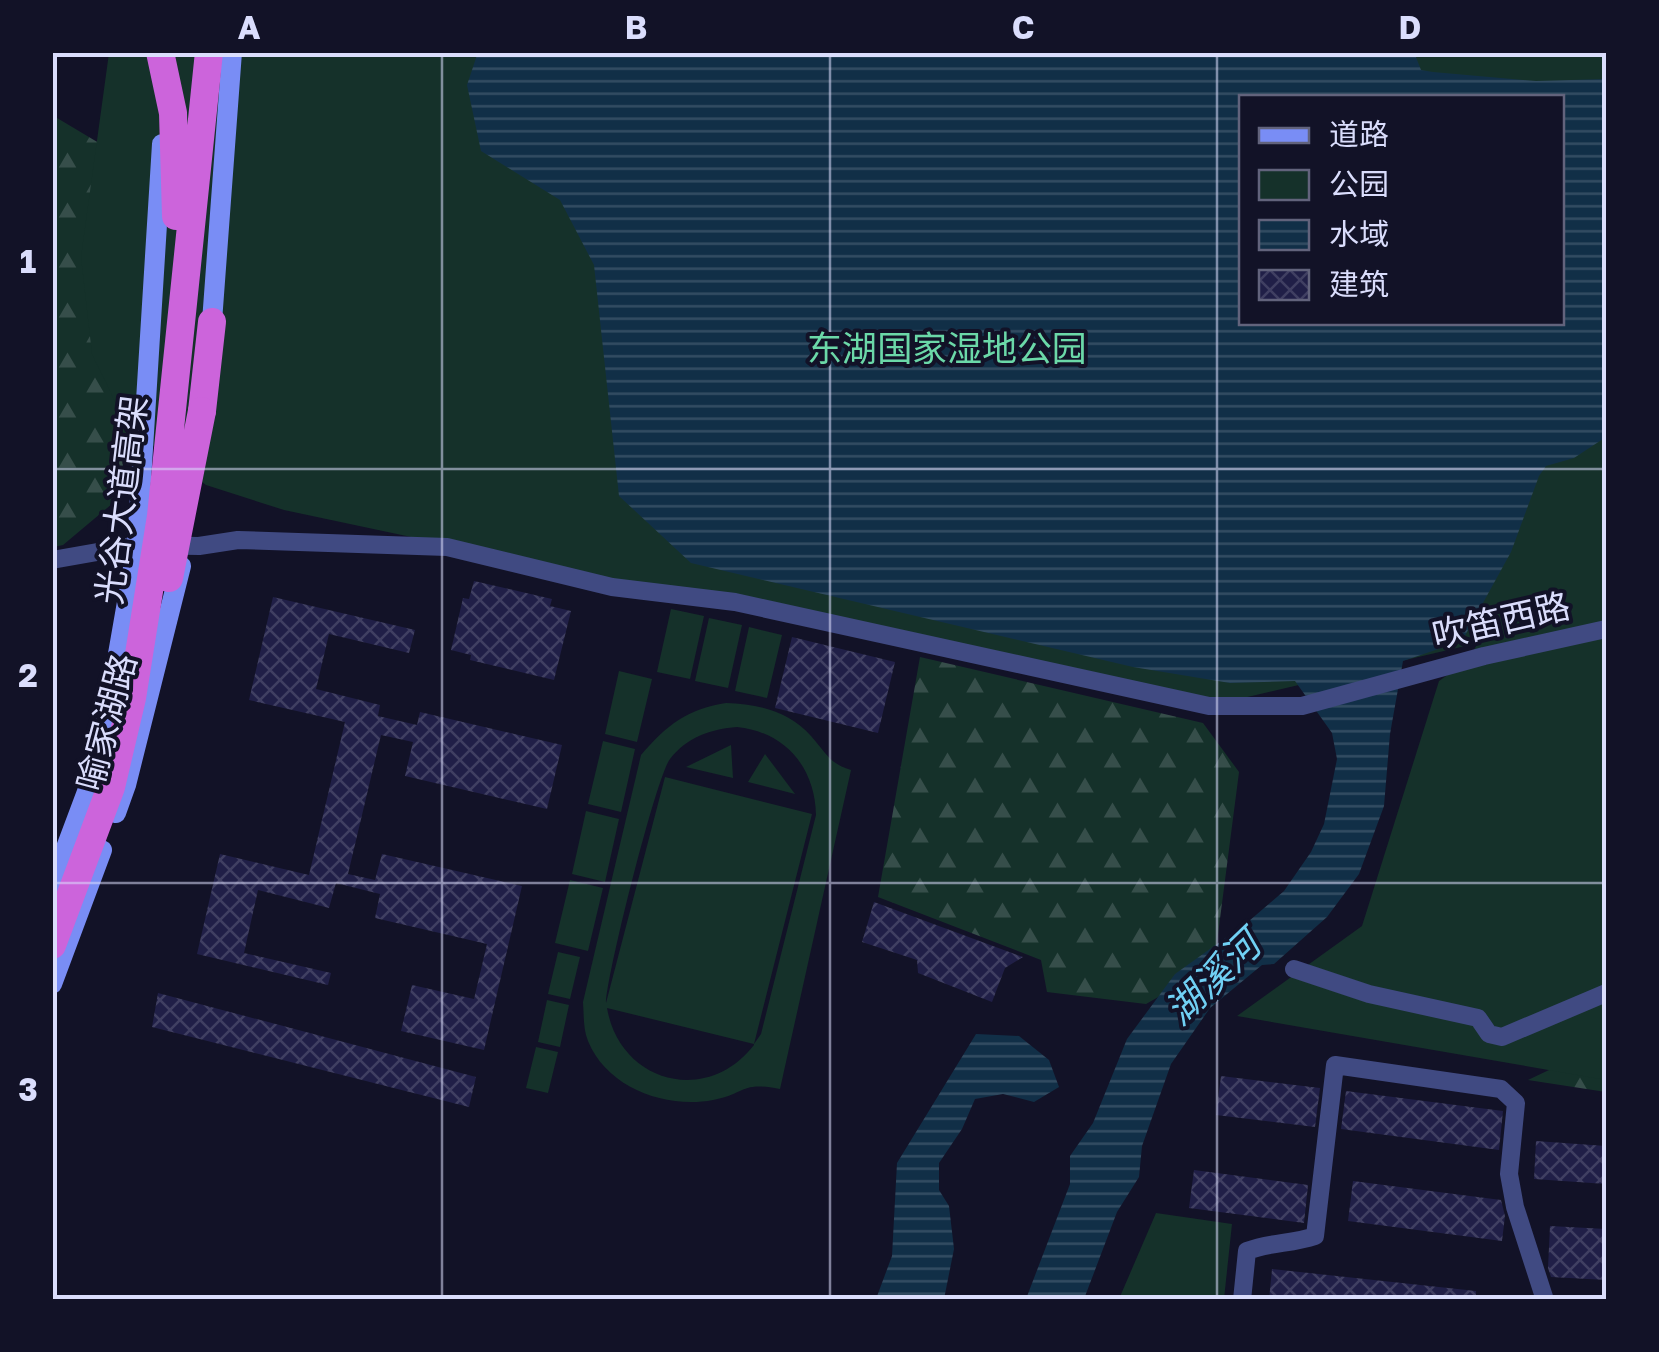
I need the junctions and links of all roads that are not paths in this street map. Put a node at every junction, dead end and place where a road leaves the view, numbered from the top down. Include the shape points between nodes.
1 (162, 52) edge
2 (192, 52) edge
3 (209, 52) edge
4 (232, 52) edge
5 (176, 216) junction
6 (212, 322) junction
7 (136, 545) junction
8 (186, 546) junction
9 (52, 560) edge
10 (1606, 629) edge
11 (132, 698) junction
12 (52, 884) edge
13 (52, 920) edge
14 (52, 945) edge
15 (1294, 970) dead end
16 (52, 984) edge
17 (1606, 992) edge
18 (1242, 1300) edge
19 (1545, 1300) edge

1 - 5 highway, bridge via 174,113
1 - 7 main road, 喻家湖路 via 158,224
2 - 5 highway, 光谷大道高架, bridge
3 - 11 highway, 光谷大道高架, bridge via 161,516
4 - 6 main road, 喻家湖路
5 - 13 highway, 光谷大道高架 via 152,514 124,696 102,784
6 - 8 main road, 喻家湖路 via 210,401
6 - 11 highway, bridge via 160,636
7 - 8 street, 吹笛西路
7 - 9 street, 吹笛西路
7 - 12 main road, 喻家湖路 via 91,781
8 - 10 street, 吹笛西路 via 238,540 446,547 612,587 735,602 1209,706 1302,706
8 - 16 main road, 喻家湖路 via 126,785
11 - 14 highway, 光谷大道高架, bridge via 111,787
15 - 17 street via 1478,1018 1489,1034 1502,1037
18 - 19 street via 1247,1251 1315,1236 1336,1065 1501,1089 1516,1103 1509,1174

